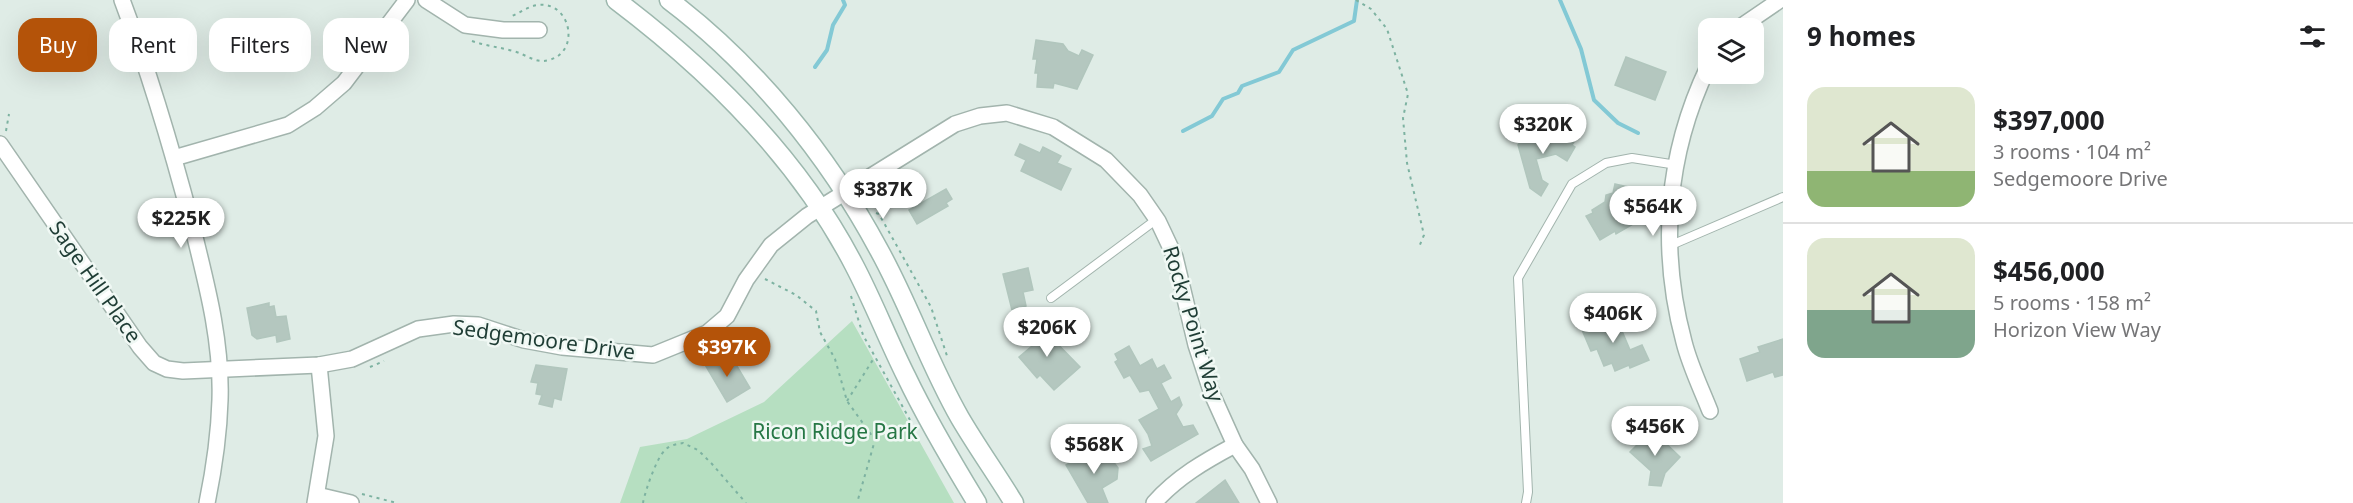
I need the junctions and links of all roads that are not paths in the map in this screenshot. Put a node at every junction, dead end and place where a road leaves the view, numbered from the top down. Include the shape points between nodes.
1 (122, 0) edge
2 (407, 0) edge
3 (426, 0) edge
4 (616, 0) edge
5 (669, 0) edge
6 (1780, 0) edge
7 (1754, 18) edge
8 (539, 30) dead end
9 (1701, 84) edge
10 (3, 138) edge
11 (174, 158) junction
12 (1677, 165) junction
13 (846, 193) junction
14 (1783, 197) edge
15 (820, 209) junction
16 (1157, 219) junction
17 (1669, 246) junction
18 (1051, 298) dead end
19 (319, 365) junction
20 (219, 371) junction
21 (1710, 411) dead end
22 (1235, 445) junction
23 (354, 498) edge
24 (316, 499) edge
25 (207, 503) edge
26 (977, 503) edge
27 (1014, 503) edge
28 (1154, 503) edge
29 (1269, 503) edge
30 (1526, 503) edge

1 - 11 street
2 - 11 street via 344,83 315,108 288,124
3 - 8 street via 465,25
4 - 15 main road via 669,40 738,106
5 - 13 main road via 718,40 762,85
6 - 7 street
9 - 12 street
10 - 20 street, Sage Hill Place via 154,363 183,371
11 - 20 street via 207,288
12 - 17 street via 1669,214
12 - 30 lane via 1632,158 1606,163 1572,184 1518,278
13 - 15 street, Sedgemoore Drive
13 - 16 street, Rocky Point Way via 956,124 1007,113 1053,127 1106,160
13 - 27 main road via 880,250 960,418
14 - 17 lane
15 - 19 street, Sedgemoore Drive via 771,245 728,315 706,333 652,355 562,347 478,325 454,324 418,329 352,359
15 - 26 main road via 854,265 935,433
16 - 18 lane
16 - 22 street, Rocky Point Way via 1175,257 1212,394
17 - 21 street via 1669,266 1684,344
19 - 20 street, Sedgemoore Drive
19 - 24 street via 326,436
20 - 25 street via 215,463
22 - 28 street via 1177,480
22 - 29 street, Rocky Point Way
23 - 24 street

